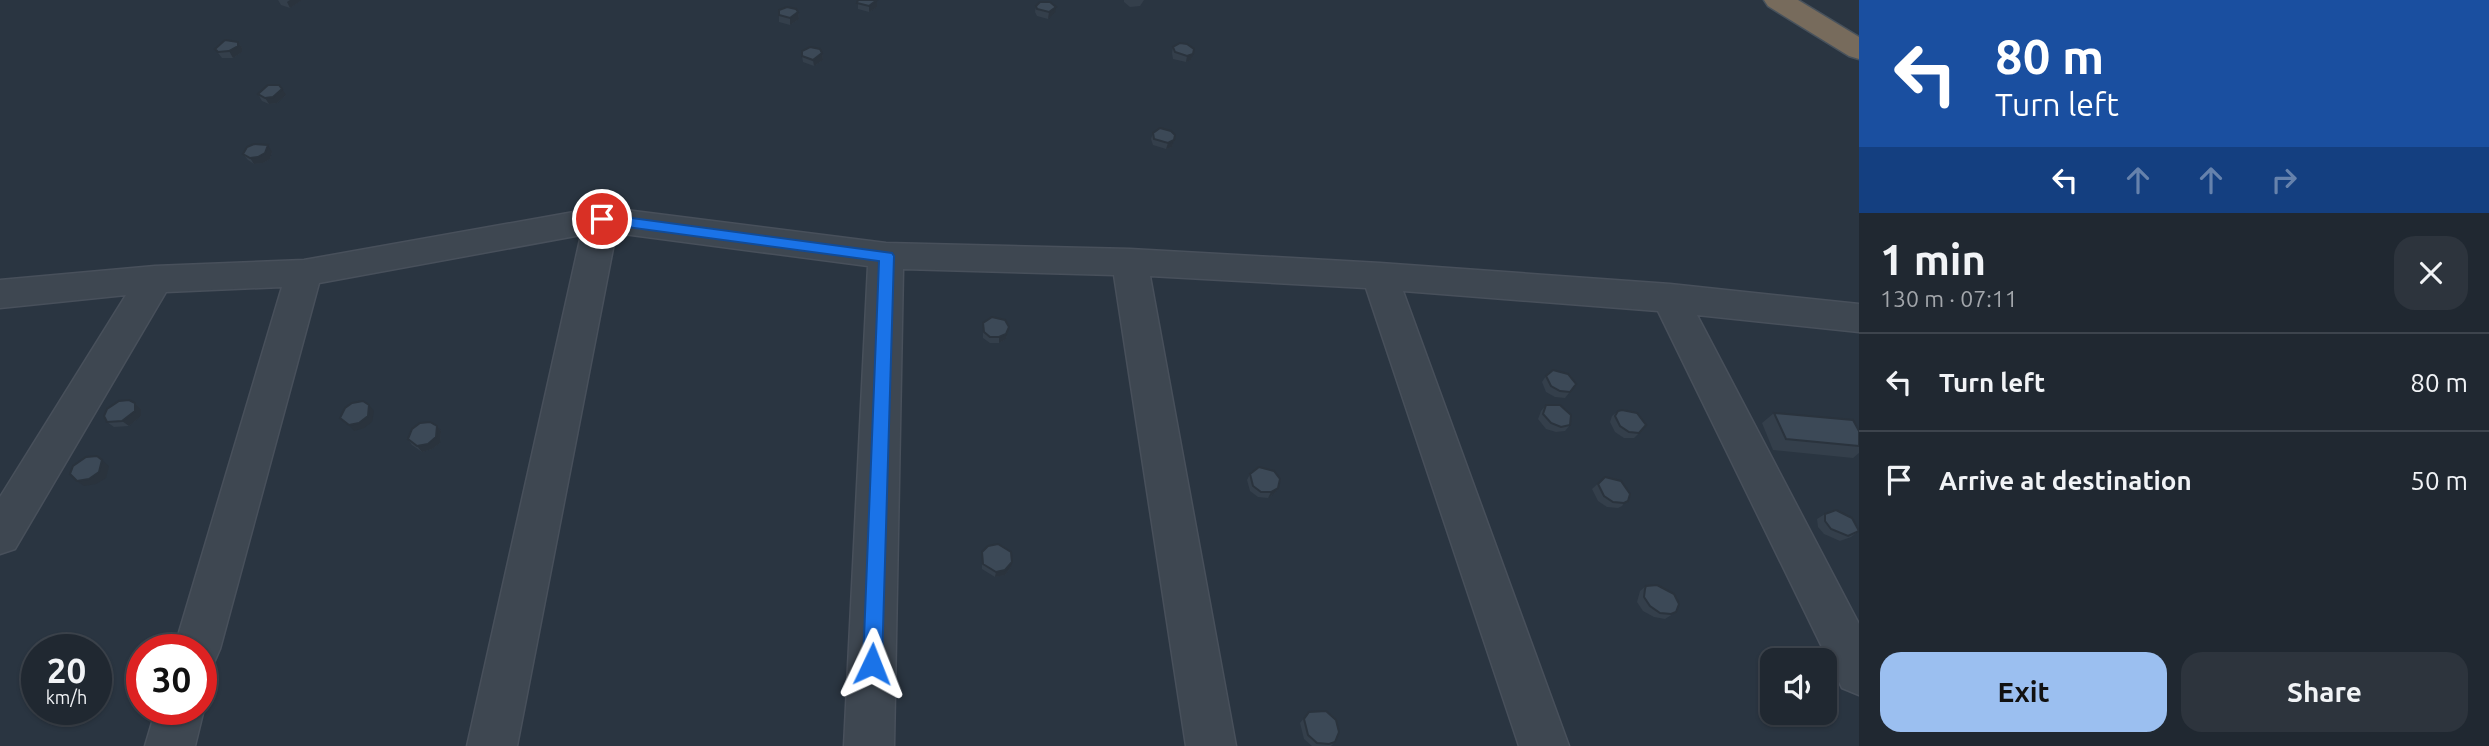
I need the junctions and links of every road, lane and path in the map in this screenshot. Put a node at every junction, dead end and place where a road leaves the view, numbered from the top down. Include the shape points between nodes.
1 (1778, 0) edge
2 (1859, 50) edge
3 (602, 219) junction
4 (887, 256) junction
5 (1130, 262) junction
6 (304, 273) junction
7 (1380, 276) junction
8 (155, 279) junction
9 (0, 294) edge
10 (1670, 298) junction
11 (1859, 318) edge
12 (0, 535) edge
13 (201, 634) edge
14 (1859, 672) edge
15 (176, 725) edge
16 (170, 746) edge
17 (492, 746) edge
18 (869, 746) edge
19 (1211, 746) edge
20 (1544, 746) edge

1 - 2 highway
3 - 4 street
3 - 6 street
3 - 17 street
4 - 5 street
4 - 18 street
5 - 7 street
5 - 19 street
6 - 8 street
6 - 13 street
7 - 10 street
7 - 20 street
8 - 9 street
8 - 12 street
10 - 11 street
10 - 14 street
15 - 16 street

